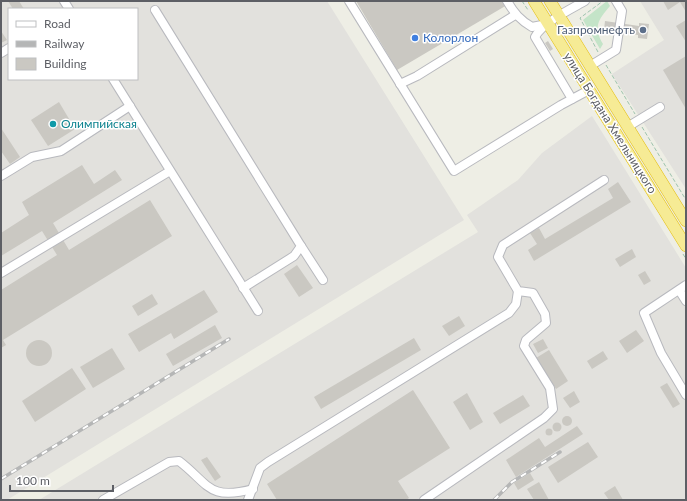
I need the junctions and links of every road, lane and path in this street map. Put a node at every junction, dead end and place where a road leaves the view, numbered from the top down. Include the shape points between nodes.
1 (349, 1) edge
2 (507, 1) edge
3 (522, 1) edge
4 (534, 1) edge
5 (550, 1) edge
6 (585, 1) edge
7 (603, 1) edge
8 (616, 1) edge
9 (155, 10) dead end
10 (530, 12) dead end
11 (515, 15) junction
12 (560, 17) junction
13 (548, 24) junction
14 (601, 58) junction
15 (590, 66) junction
16 (114, 80) edge
17 (400, 84) junction
18 (588, 90) junction
19 (572, 99) junction
20 (130, 106) junction
21 (660, 107) dead end
22 (638, 120) junction
23 (629, 126) junction
24 (170, 171) junction
25 (1, 176) edge
26 (604, 180) dead end
27 (686, 200) edge
28 (686, 221) edge
29 (301, 246) junction
30 (686, 246) edge
31 (1, 273) edge
32 (323, 280) dead end
33 (683, 287) edge
34 (243, 288) junction
35 (518, 291) junction
36 (686, 301) edge
37 (258, 311) dead end
38 (686, 394) edge
39 (253, 488) junction
40 (103, 500) edge
41 (248, 500) edge
42 (424, 500) edge

1 - 17 street
2 - 11 street
3 - 10 path
4 - 13 highway, улица Богдана Хмельницкого
5 - 12 highway, улица Богдана Хмельницкого
6 - 12 street
7 - 14 path via 580,18
8 - 14 street via 622,11 616,50
9 - 29 street
11 - 13 street via 532,27
11 - 17 street
12 - 13 street
12 - 15 highway, улица Богдана Хмельницкого
13 - 18 highway, улица Богдана Хмельницкого
13 - 19 street via 535,37
14 - 15 street
14 - 22 path
15 - 23 highway, улица Богдана Хмельницкого
16 - 20 street
17 - 19 street via 454,171
18 - 19 street
18 - 30 highway, улица Богдана Хмельницкого
20 - 24 street
20 - 25 street via 61,151 32,157
21 - 22 street
22 - 23 street
22 - 27 path
23 - 28 highway, улица Богдана Хмельницкого
24 - 31 street
24 - 34 street
26 - 35 street via 503,245 498,257 499,262
29 - 32 street
29 - 34 street via 294,256
33 - 36 street
33 - 38 street via 644,313 661,353
34 - 37 street
35 - 39 street via 516,304 509,313 268,462 260,468
35 - 42 street via 533,293 547,320 526,340 524,346 550,388 553,409 544,418
39 - 40 street via 241,494 222,497 209,492 179,461 169,462
39 - 41 street

